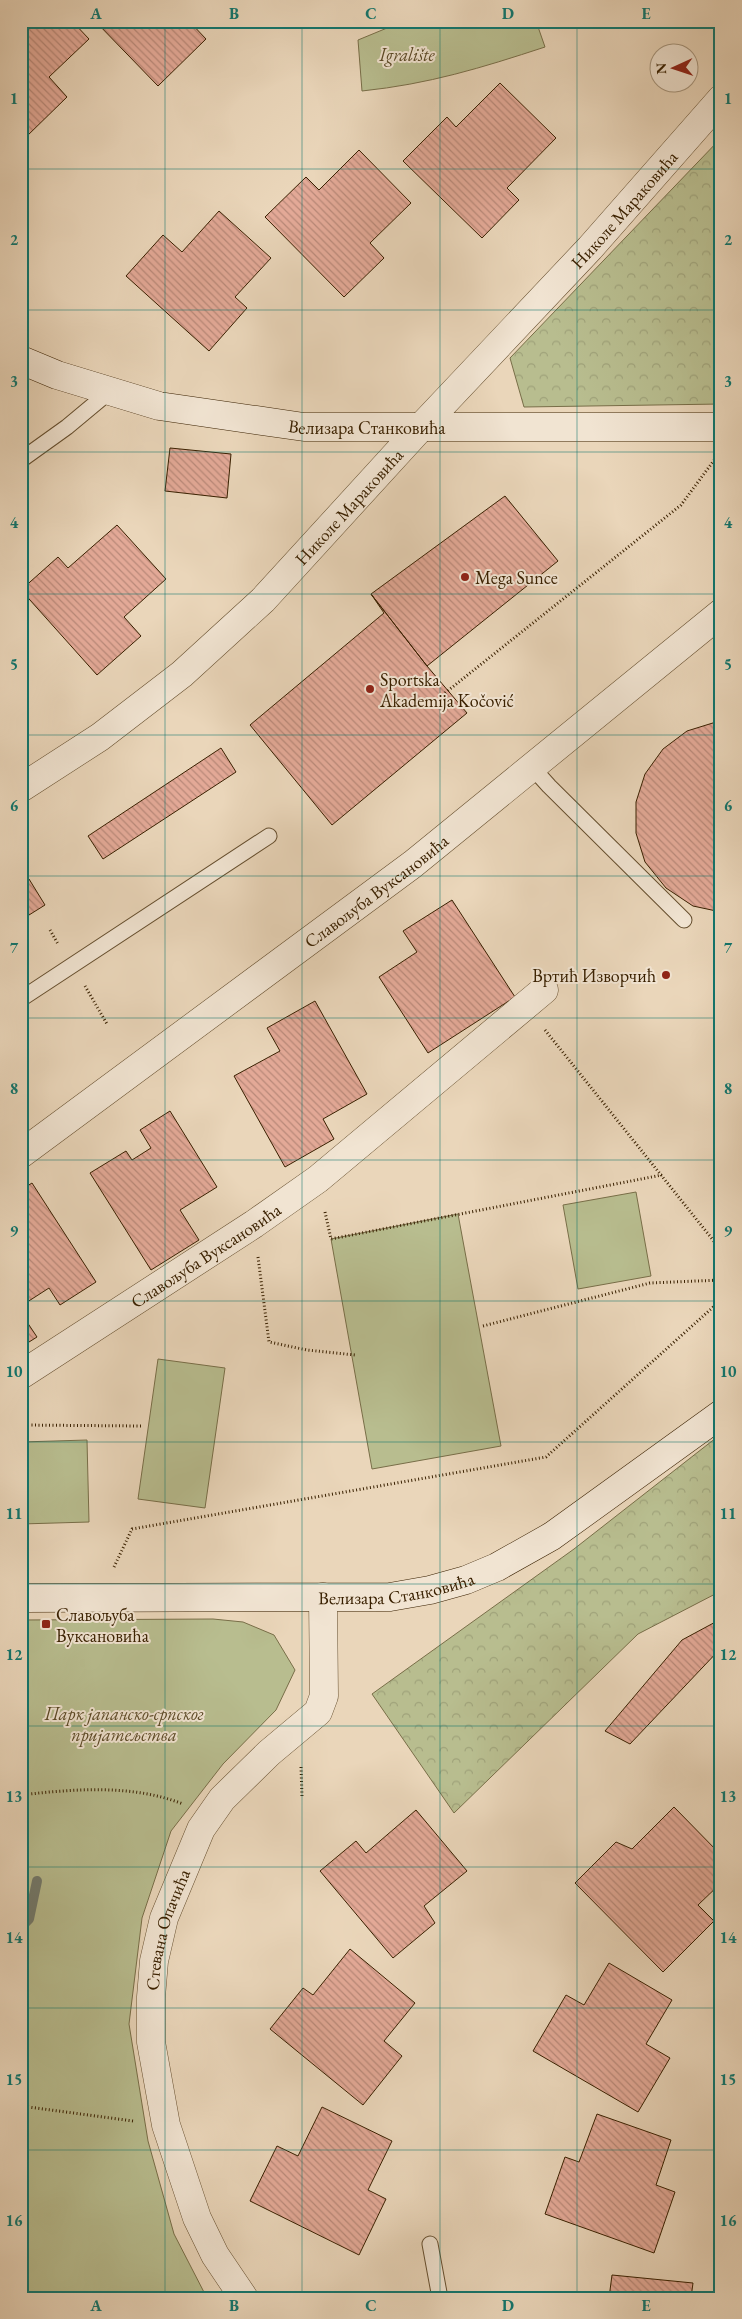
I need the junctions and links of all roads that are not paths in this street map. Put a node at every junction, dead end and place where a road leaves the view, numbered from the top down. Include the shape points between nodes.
1 (721, 99) edge
2 (21, 360) edge
3 (109, 392) junction
4 (422, 426) junction
5 (721, 427) edge
6 (21, 460) edge
7 (721, 613) edge
8 (531, 766) junction
9 (21, 788) edge
10 (269, 836) dead end
11 (684, 920) dead end
12 (535, 998) road end
13 (21, 999) edge
14 (21, 1154) edge
15 (21, 1375) edge
16 (721, 1414) edge
17 (323, 1597) junction
18 (21, 1598) edge
19 (430, 2244) dead end
20 (244, 2298) edge
21 (440, 2298) edge

1 - 4 street, Николе Мараковића via 590,248
2 - 3 street, Велизара Станковића
3 - 4 street, Велизара Станковића via 159,406 304,427
3 - 6 lane via 67,428
4 - 5 street, Велизара Станковића
4 - 9 street, Николе Мараковића via 263,600 182,674 100,737
7 - 8 street, Славољуба Вуксановића
8 - 11 lane
8 - 14 street, Славољуба Вуксановића via 413,864
10 - 13 lane
12 - 15 street, Славољуба Вуксановића via 318,1179
16 - 17 street, Велизара Станковића via 552,1536 496,1567 466,1580 390,1597
17 - 18 street, Велизара Станковића
17 - 20 street, Стевана Опачића via 324,1696 318,1712 268,1753 222,1799 201,1829 164,1918 154,1961 151,2042 166,2125 197,2218 215,2255
19 - 21 lane

